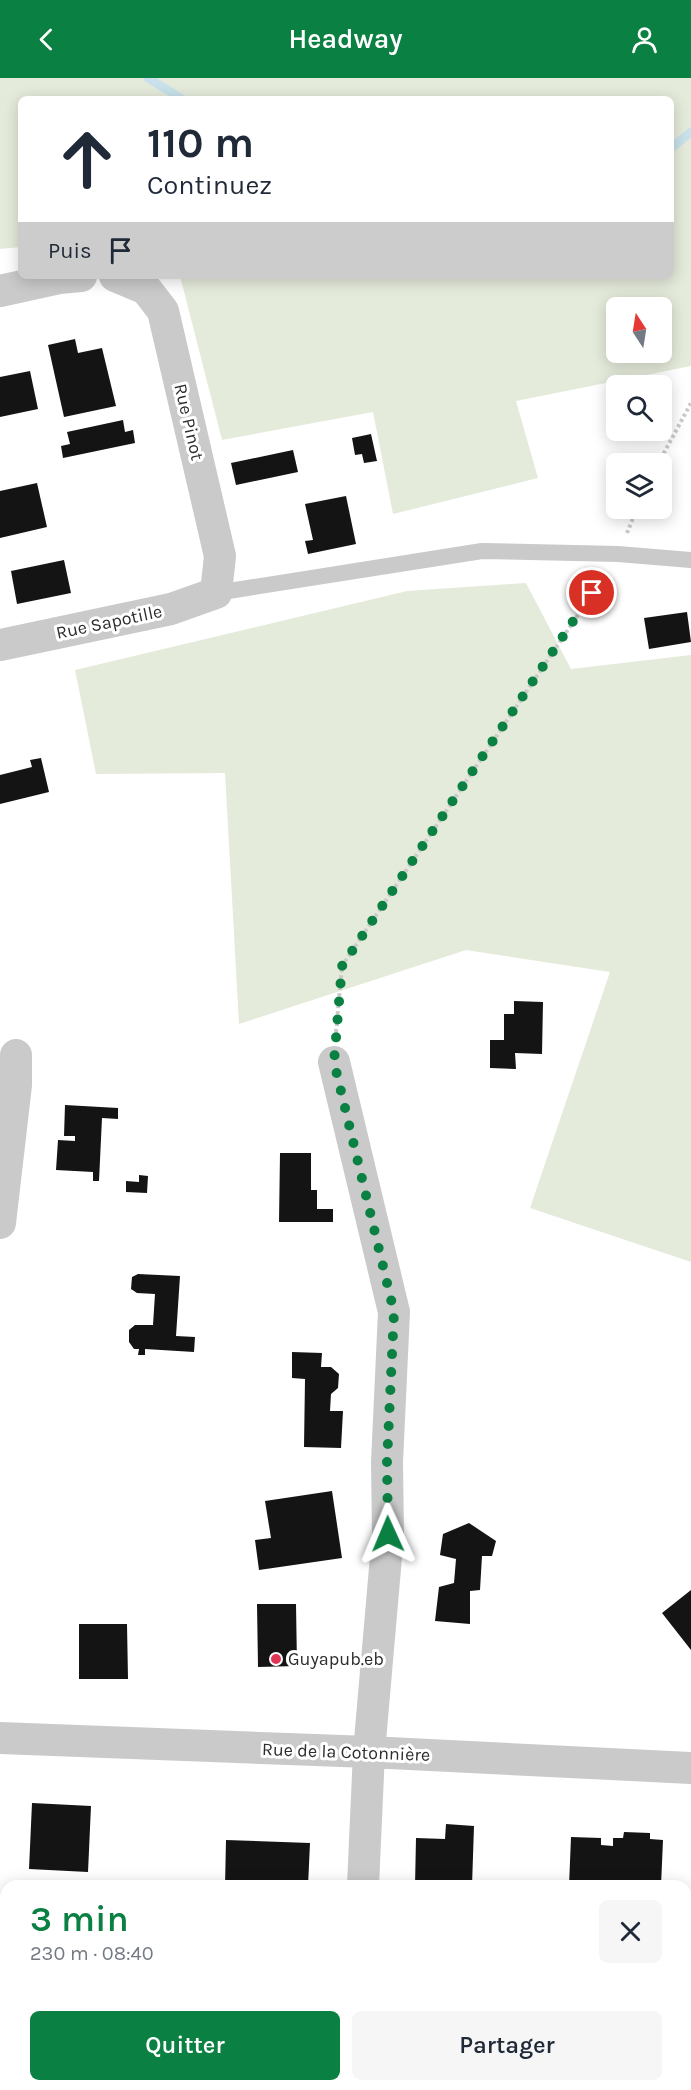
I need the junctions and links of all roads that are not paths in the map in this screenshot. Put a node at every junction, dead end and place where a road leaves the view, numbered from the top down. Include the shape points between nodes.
1 (54, 279) edge
2 (122, 279) edge
3 (0, 291) edge
4 (691, 560) edge
5 (216, 593) junction
6 (0, 645) edge
7 (16, 1055) dead end
8 (334, 1062) road end
9 (0, 1223) edge
10 (0, 1738) edge
11 (369, 1752) junction
12 (691, 1768) edge
13 (363, 1880) edge

1 - 3 street
2 - 5 street, Rue Pinot via 146,289 163,311 220,556
4 - 5 lane via 482,550
5 - 6 street, Rue Sapotille via 171,609
7 - 9 street
8 - 11 street via 394,1312 388,1534
10 - 11 street, Rue de la Cotonnière
11 - 12 street, Rue de la Cotonnière
11 - 13 street

